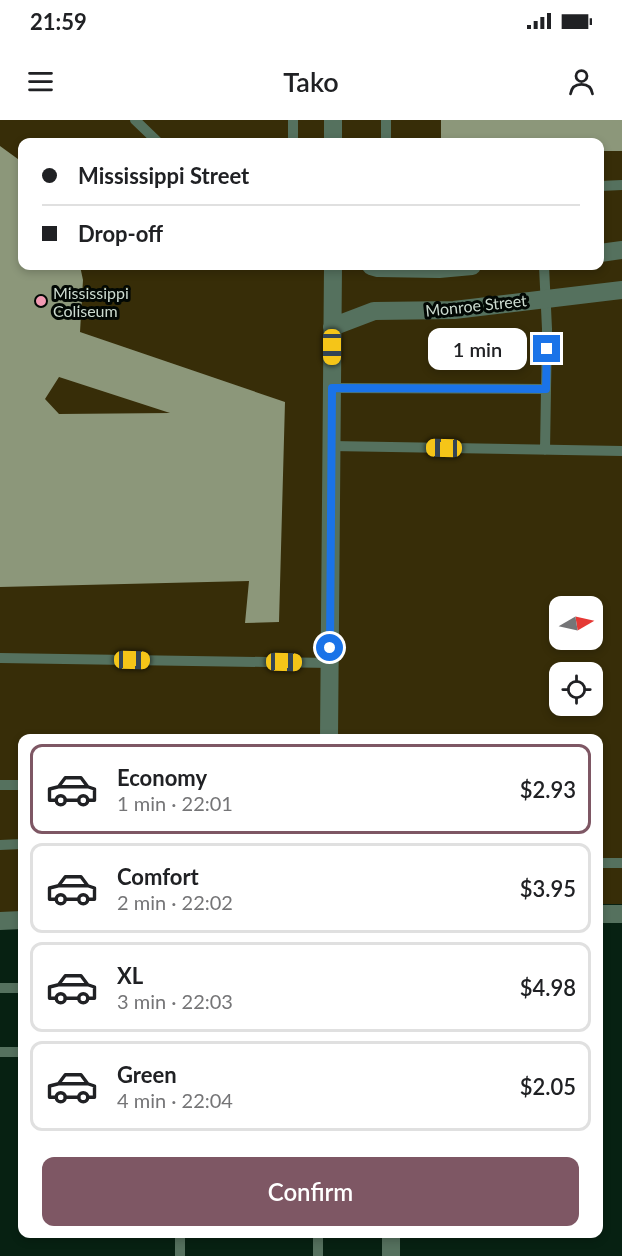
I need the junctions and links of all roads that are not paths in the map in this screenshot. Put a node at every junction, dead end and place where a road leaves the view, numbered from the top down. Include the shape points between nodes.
1 (135, 120) edge
2 (293, 120) edge
3 (333, 120) edge
4 (386, 120) edge
5 (154, 138) edge
6 (293, 138) edge
7 (333, 138) edge
8 (386, 138) edge
9 (622, 185) edge
10 (604, 186) edge
11 (622, 250) edge
12 (604, 252) edge
13 (333, 270) edge
14 (544, 270) edge
15 (622, 290) edge
16 (546, 297) junction
17 (332, 327) junction
18 (332, 388) junction
19 (546, 389) junction
20 (331, 446) junction
21 (545, 450) junction
22 (622, 451) edge
23 (0, 658) edge
24 (330, 663) junction
25 (329, 734) edge
26 (0, 785) edge
27 (18, 785) edge
28 (18, 844) edge
29 (0, 845) edge
30 (603, 863) edge
31 (622, 863) edge
32 (603, 914) edge
33 (622, 914) edge
34 (18, 920) edge
35 (0, 921) edge
36 (0, 988) edge
37 (18, 988) edge
38 (0, 1052) edge
39 (18, 1052) edge
40 (180, 1238) edge
41 (318, 1238) edge
42 (392, 1238) edge
43 (180, 1256) edge
44 (318, 1256) edge
45 (391, 1256) edge

1 - 5 lane
2 - 6 lane
3 - 7 street
4 - 8 lane
9 - 10 lane
11 - 12 street
13 - 17 street
14 - 16 lane
15 - 16 street, Monroe Street
16 - 17 street, Monroe Street via 454,310 374,311
16 - 19 lane
17 - 18 street
18 - 19 lane
18 - 20 street
19 - 21 lane
20 - 21 lane
20 - 24 street
21 - 22 lane
23 - 24 lane
24 - 25 street
26 - 27 lane
28 - 29 lane
30 - 31 lane
32 - 33 street
34 - 35 street
36 - 37 lane
38 - 39 lane
40 - 43 lane
41 - 44 lane
42 - 45 street

